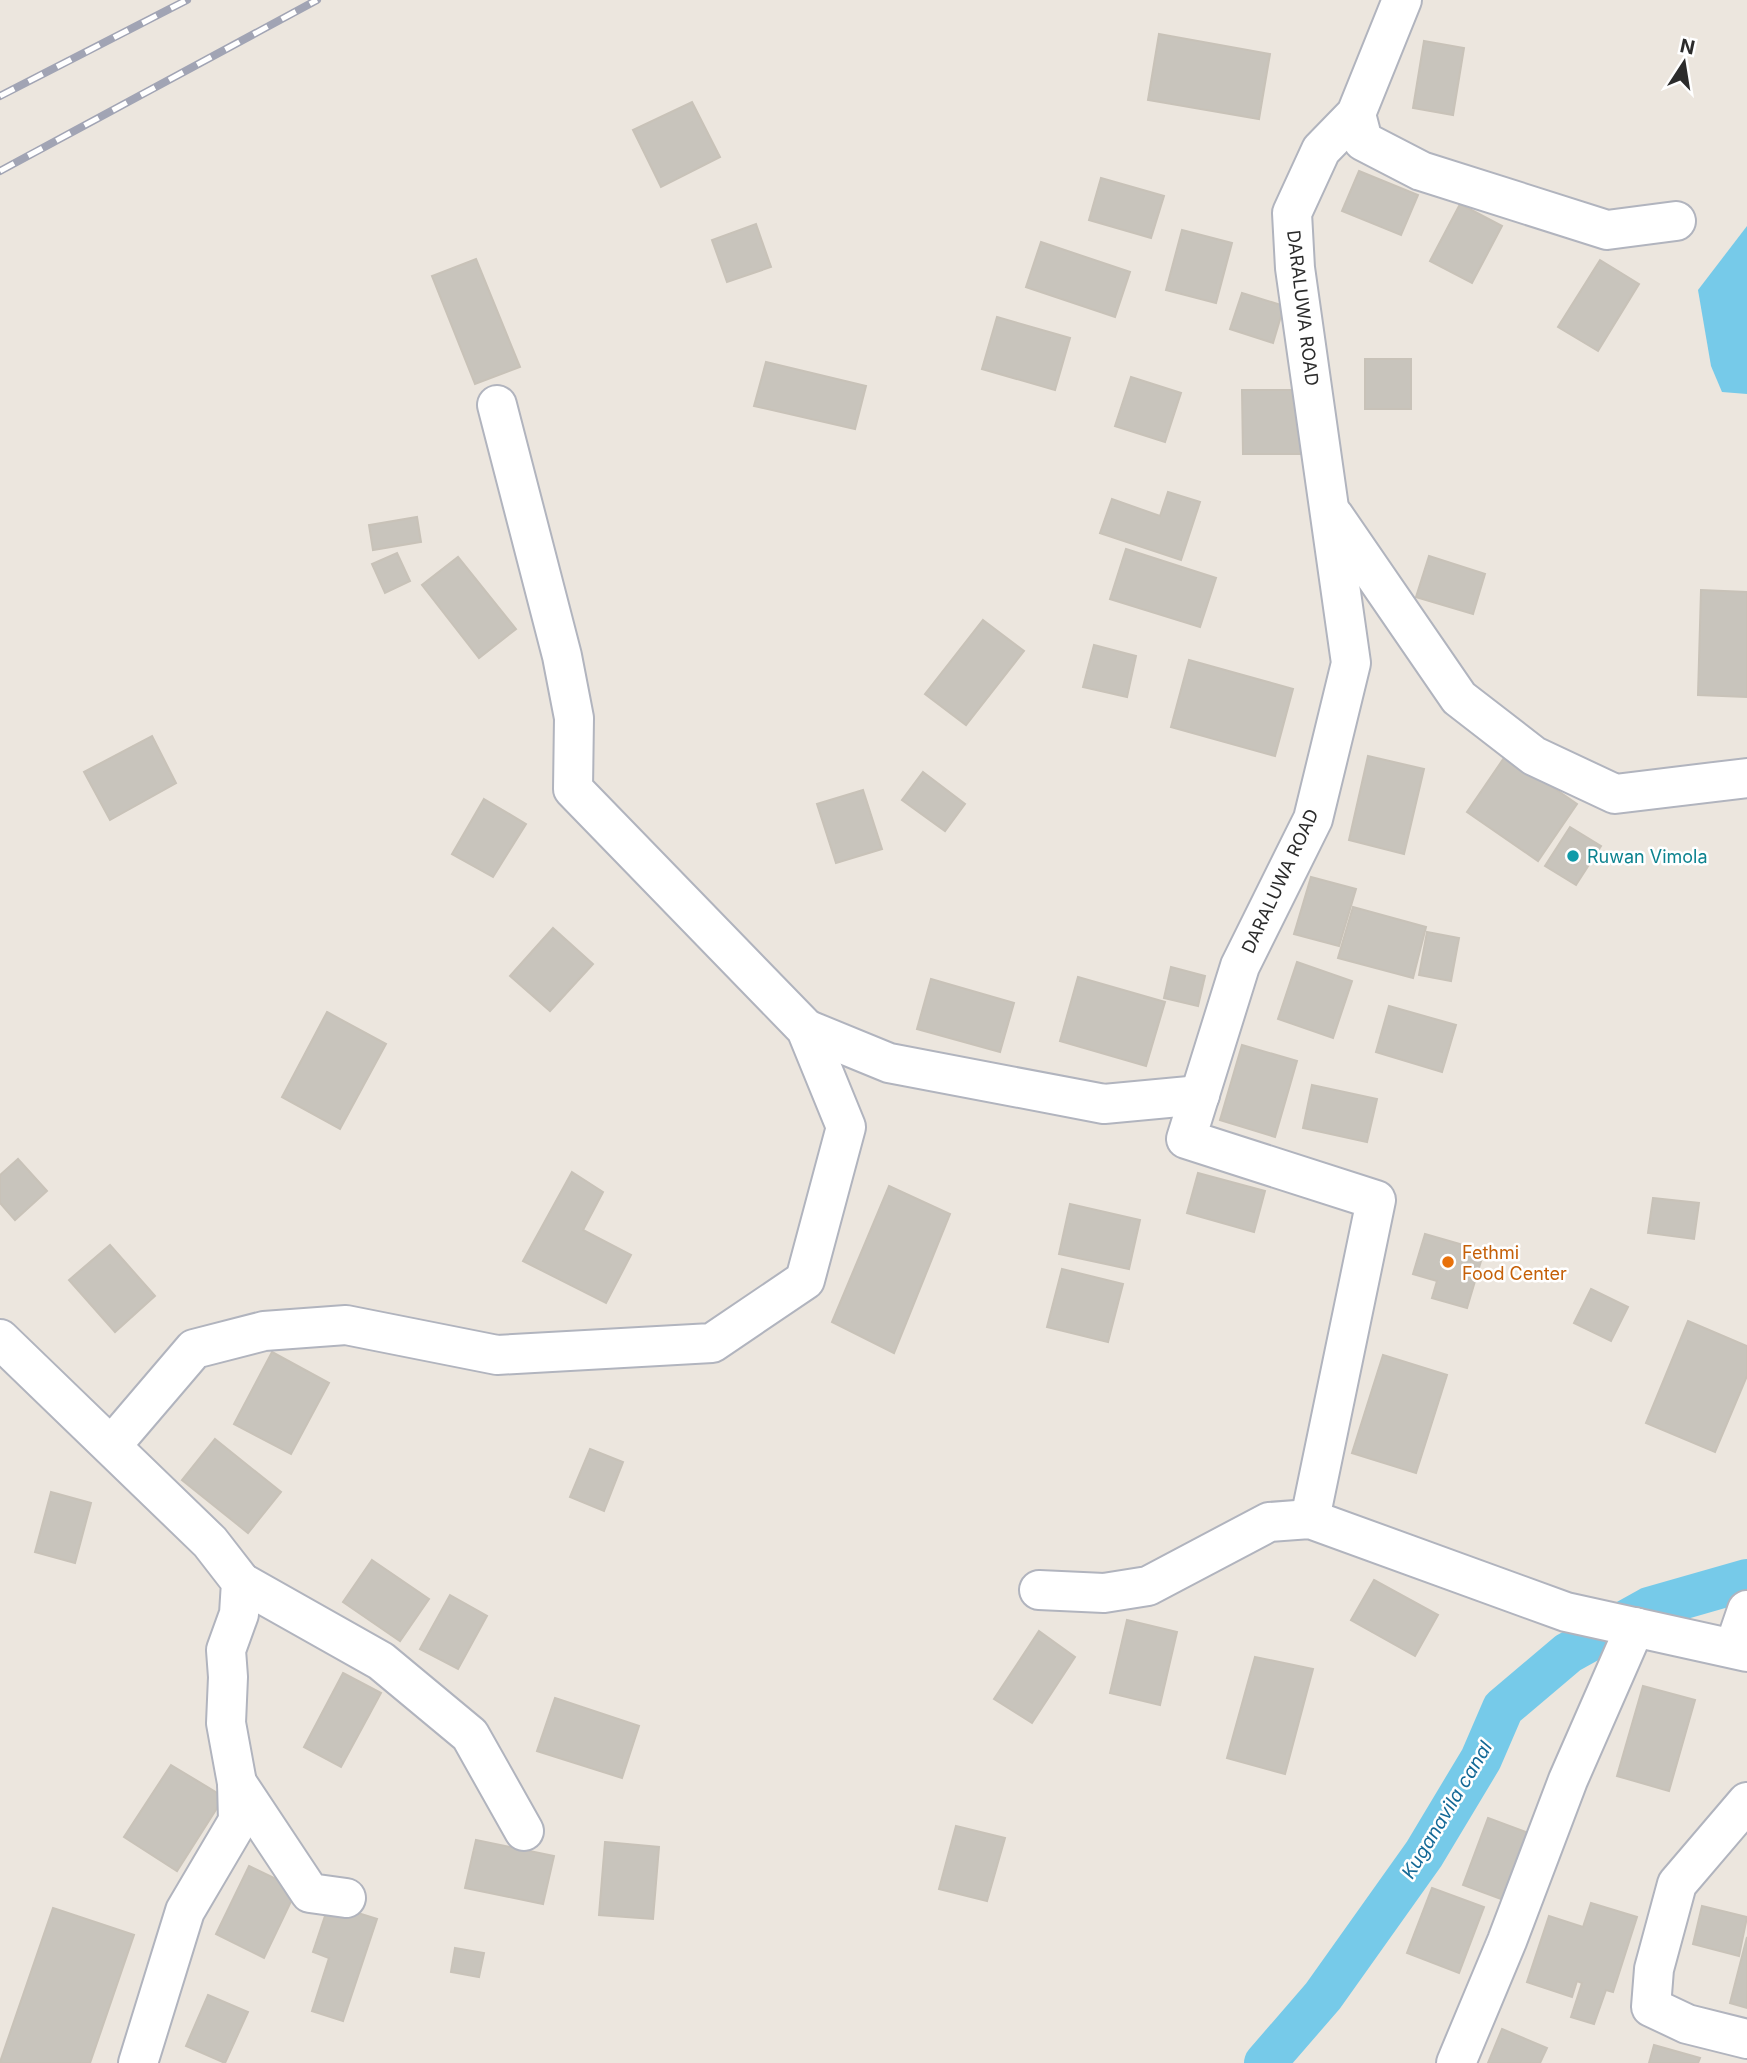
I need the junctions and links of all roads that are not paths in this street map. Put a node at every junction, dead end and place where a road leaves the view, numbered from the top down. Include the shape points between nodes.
1 (1402, 0) edge
2 (1356, 114) junction
3 (1676, 221) dead end
4 (497, 405) dead end
5 (1328, 508) junction
6 (1747, 778) edge
7 (806, 1029) junction
8 (1200, 1095) junction
9 (0, 1339) edge
10 (112, 1445) junction
11 (1310, 1518) junction
12 (242, 1582) junction
13 (1039, 1590) dead end
14 (1747, 1610) edge
15 (1635, 1627) junction
16 (1741, 1650) edge
17 (237, 1783) junction
18 (1747, 1802) edge
19 (524, 1830) dead end
20 (346, 1898) dead end
21 (1747, 2039) edge
22 (138, 2063) edge
23 (1457, 2063) edge

1 - 2 street, DARALUWA ROAD
2 - 3 street via 1363,141 1421,172 1607,230
2 - 5 street, DARALUWA ROAD via 1321,150 1292,213 1294,268
4 - 7 street via 562,656 574,718 573,789
5 - 6 street via 1459,698 1534,756 1615,793
5 - 8 street, DARALUWA ROAD via 1350,663 1313,819 1240,966
7 - 8 street via 889,1063 1104,1104
7 - 10 street via 846,1127 805,1280 712,1343 497,1354 346,1325 264,1331 194,1349
8 - 11 street, DARALUWA ROAD via 1186,1139 1376,1200
9 - 10 street
10 - 12 street via 210,1542
11 - 13 street via 1269,1522 1148,1586 1104,1593
11 - 15 street via 1566,1612
12 - 17 street via 239,1614 226,1650 226,1723
12 - 19 street via 381,1661 470,1735
14 - 16 street
15 - 16 street
15 - 23 street via 1568,1780
17 - 20 street via 310,1894
17 - 22 street via 238,1821 185,1911
18 - 21 street via 1677,1884 1654,1969 1651,2007 1687,2024

